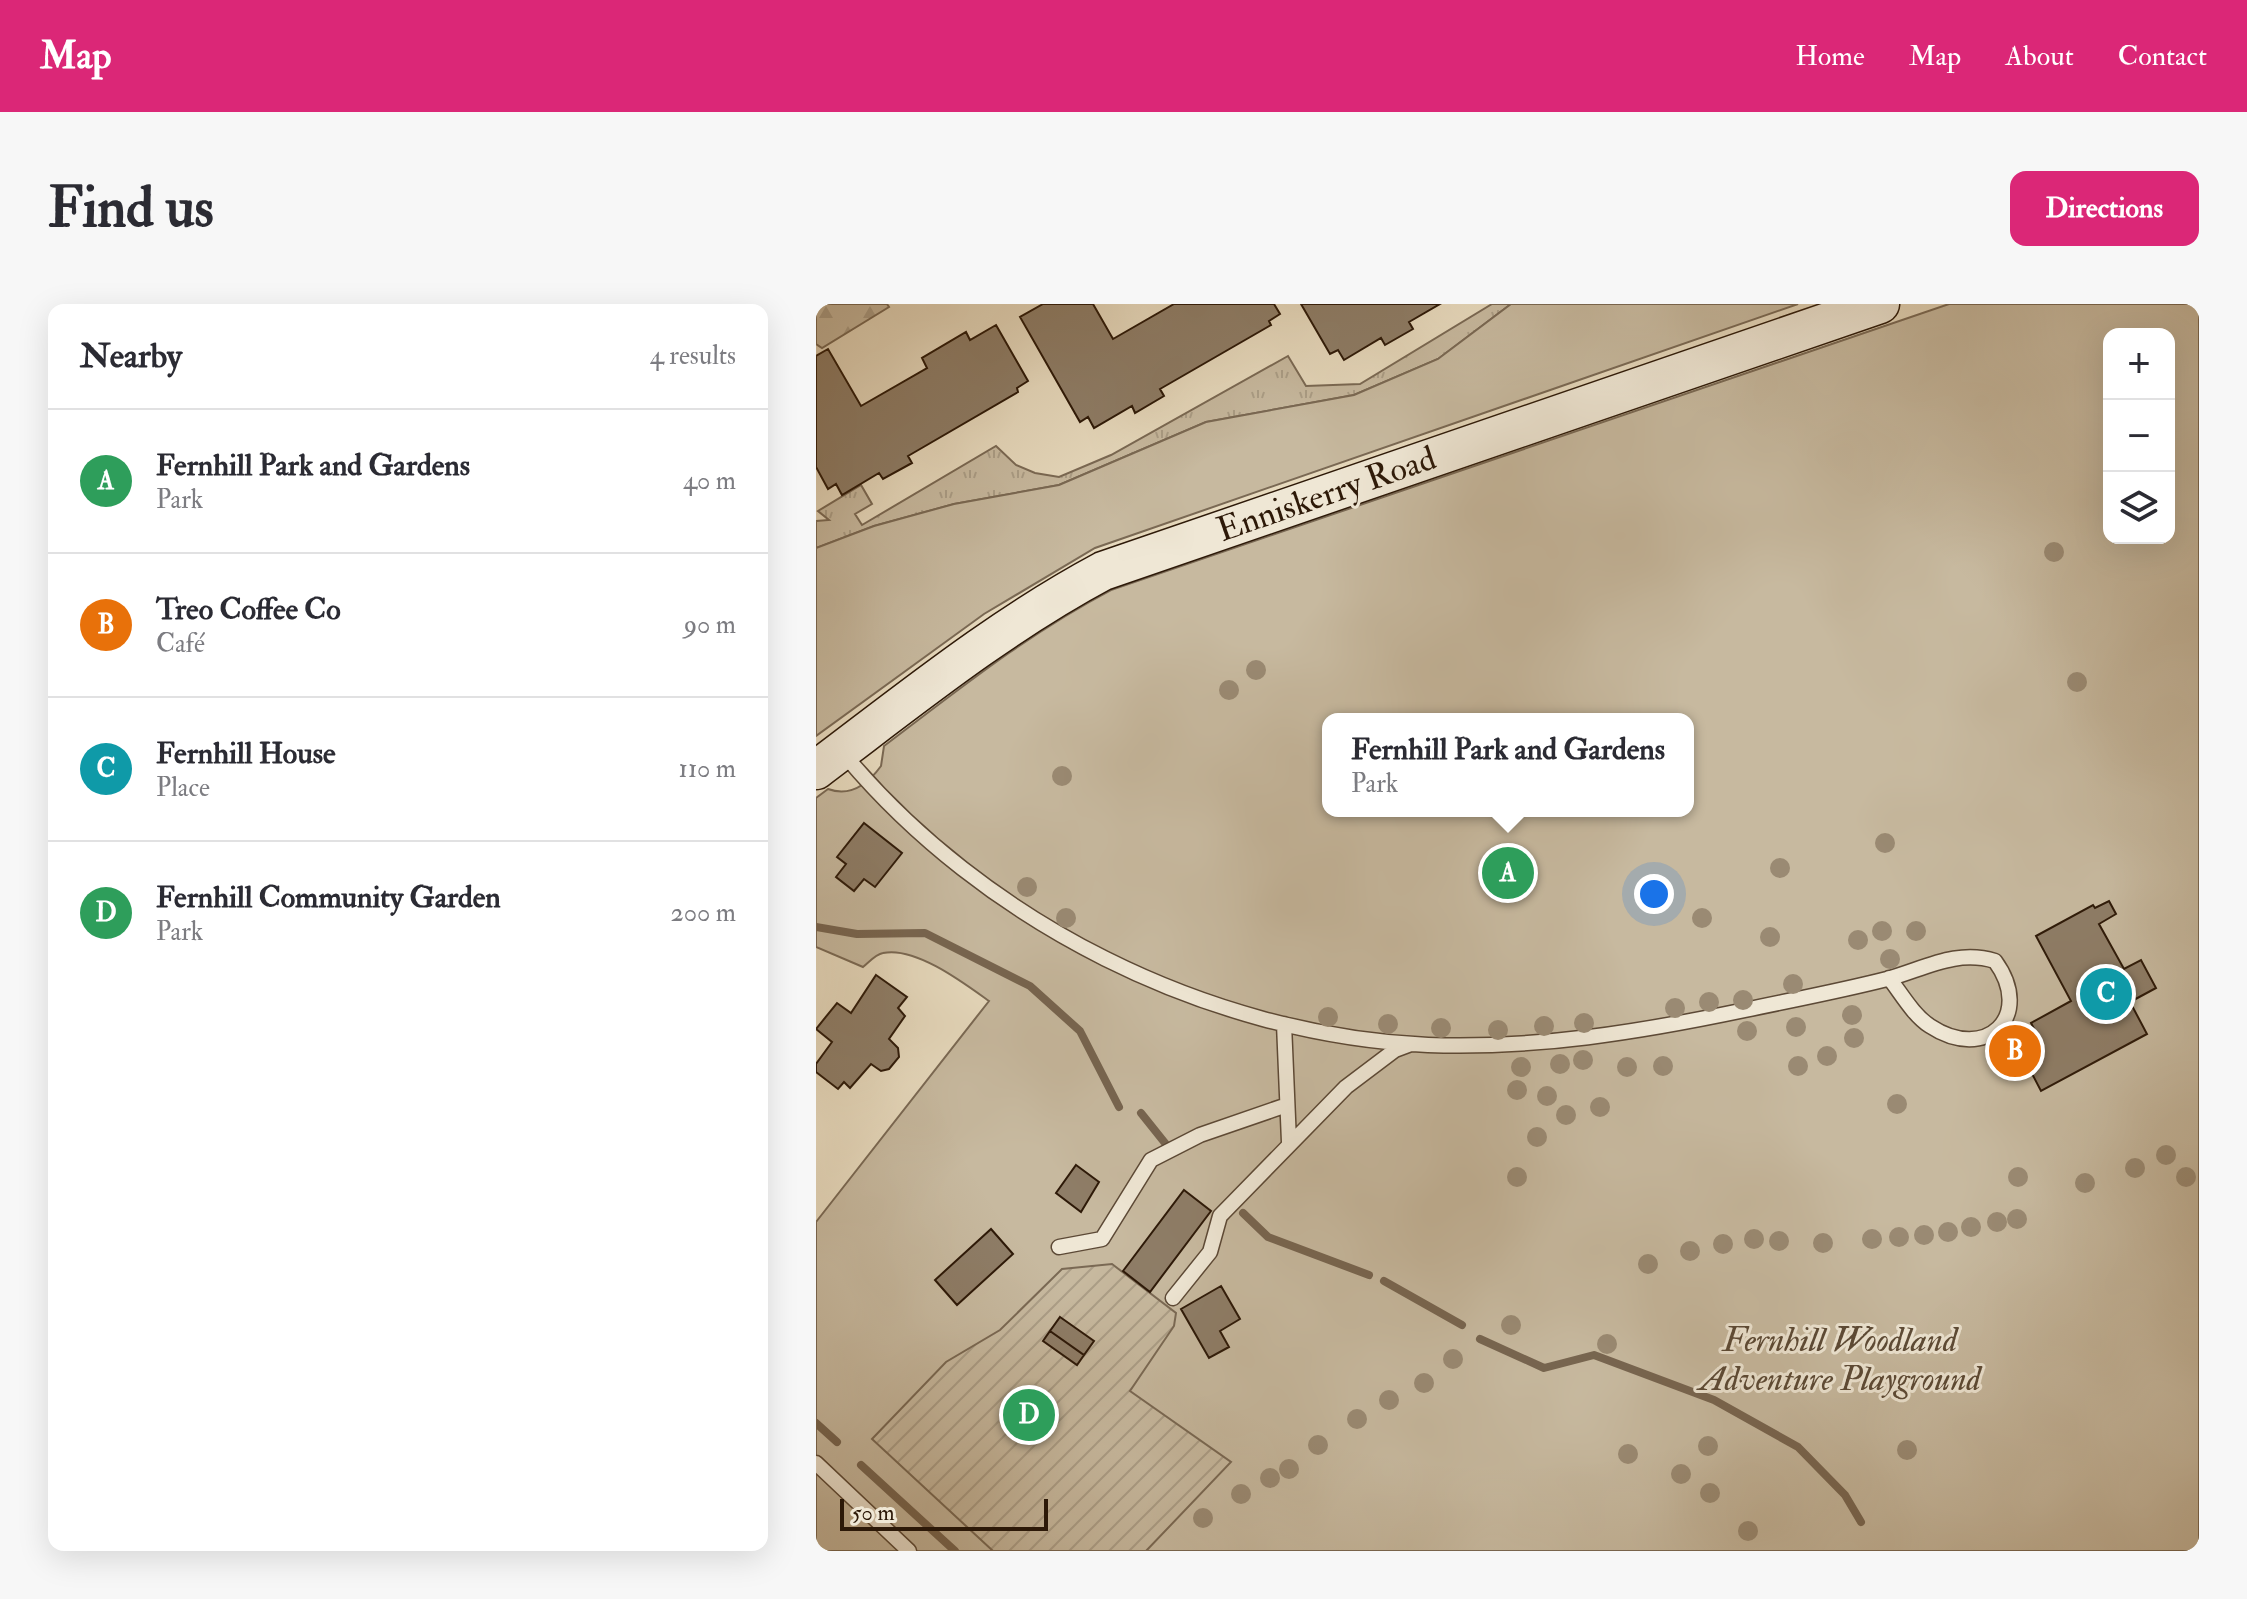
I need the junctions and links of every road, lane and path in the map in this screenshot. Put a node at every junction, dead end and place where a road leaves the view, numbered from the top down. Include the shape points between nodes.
1 (1880, 304) edge
2 (829, 761) edge
3 (1889, 978) junction
4 (1284, 1024) junction
5 (1411, 1044) junction
6 (1284, 1106) junction
7 (1289, 1142) junction
8 (1059, 1247) dead end
9 (1173, 1298) dead end
10 (816, 1463) edge
11 (909, 1551) edge

1 - 2 main road, Enniskerry Road via 1103,571 999,634
2 - 4 lane via 870,787 972,878 1055,930 1129,969
3 - 3 lane via 1926,1024 1961,1039 1979,1041 1994,1034 2012,998 2008,979 1995,961 1980,957 1919,966
3 - 5 lane via 1599,1038
4 - 5 lane
4 - 6 lane
5 - 7 lane via 1357,1078
6 - 7 lane
6 - 8 lane via 1200,1135 1151,1160 1102,1239
7 - 9 lane via 1220,1216 1210,1252
10 - 11 lane

